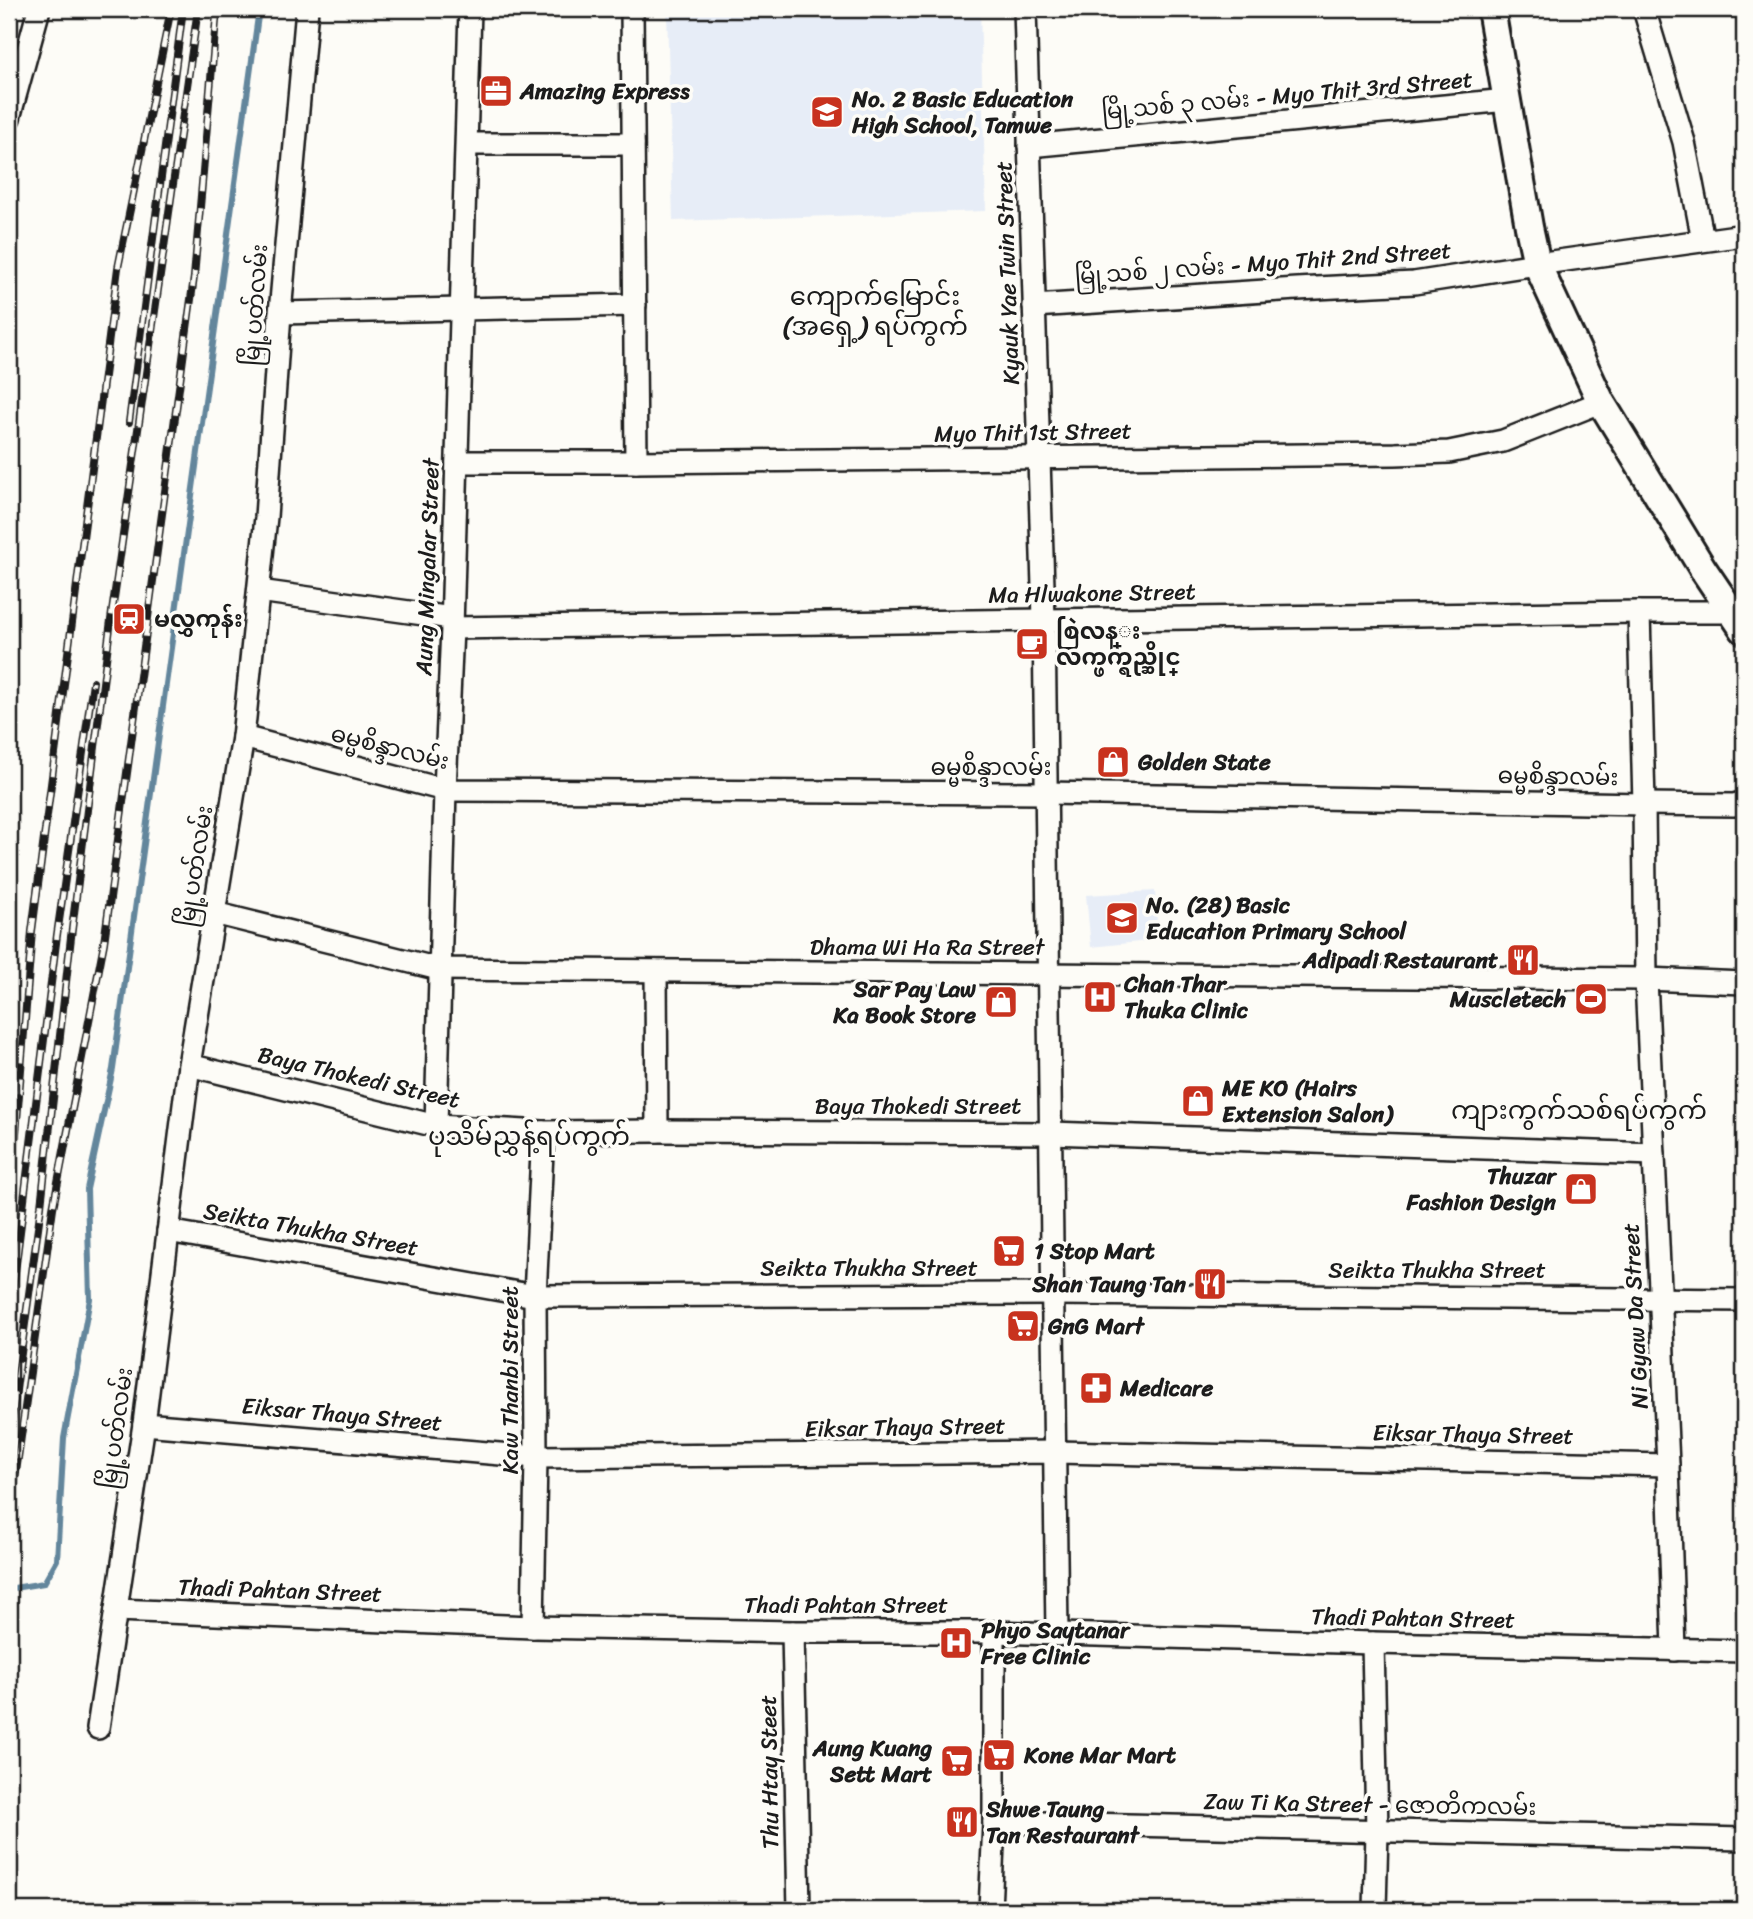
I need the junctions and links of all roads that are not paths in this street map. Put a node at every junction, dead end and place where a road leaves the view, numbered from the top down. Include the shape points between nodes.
1 (39, 9) edge
2 (307, 9) edge
3 (470, 9) edge
4 (632, 9) edge
5 (1025, 9) edge
6 (1491, 9) edge
7 (1644, 9) edge
8 (1507, 100) junction
9 (9, 118) edge
10 (467, 144) junction
11 (633, 144) junction
12 (1029, 146) junction
13 (1744, 236) edge
14 (1703, 240) junction
15 (1537, 264) junction
16 (635, 305) junction
17 (1034, 306) junction
18 (462, 309) junction
19 (280, 313) junction
20 (1601, 402) junction
21 (1038, 458) junction
22 (457, 462) junction
23 (636, 463) junction
24 (259, 591) junction
25 (1639, 612) junction
26 (1741, 618) edge
27 (1044, 619) junction
28 (452, 623) junction
29 (243, 737) junction
30 (445, 790) junction
31 (1046, 793) junction
32 (1744, 802) edge
33 (1644, 804) junction
34 (214, 913) junction
35 (439, 969) junction
36 (656, 971) junction
37 (1048, 974) junction
38 (1646, 979) junction
39 (1744, 984) edge
40 (189, 1065) junction
41 (436, 1126) junction
42 (657, 1130) junction
43 (543, 1132) junction
44 (1051, 1133) junction
45 (1654, 1154) junction
46 (168, 1231) junction
47 (1053, 1293) junction
48 (536, 1296) junction
49 (1661, 1298) junction
50 (1744, 1300) edge
51 (144, 1424) junction
52 (1055, 1452) junction
53 (536, 1457) junction
54 (1668, 1465) junction
55 (116, 1610) junction
56 (533, 1628) junction
57 (793, 1632) junction
58 (994, 1632) junction
59 (1057, 1635) junction
60 (1373, 1643) junction
61 (1674, 1650) junction
62 (1744, 1651) edge
63 (98, 1728) dead end
64 (993, 1822) junction
65 (1377, 1831) junction
66 (1744, 1839) edge
67 (799, 1910) edge
68 (990, 1910) edge
69 (1376, 1910) edge

1 - 9 street
2 - 19 street, မြို့ပတ်လမ်း
3 - 10 street, Aung Mingalar Street
4 - 11 street
5 - 12 street, Kyauk Yae Twin Street
6 - 8 street
7 - 14 street via 1685,142
8 - 12 street, မြို့သစ် ၃ လမ်း - Myo Thit 3rd Street
8 - 15 street
10 - 11 street
10 - 18 street, Aung Mingalar Street
11 - 16 street
12 - 17 street, Kyauk Yae Twin Street
13 - 14 street, မြို့သစ် ၂ လမ်း - Myo Thit 2nd Street
14 - 15 street, မြို့သစ် ၂ လမ်း - Myo Thit 2nd Street
15 - 17 street, မြို့သစ် ၂ လမ်း - Myo Thit 2nd Street via 1414,283
15 - 20 street
16 - 18 street
16 - 23 street
17 - 21 street, Kyauk Yae Twin Street
18 - 19 street
18 - 22 street, Aung Mingalar Street
19 - 24 street, မြို့ပတ်လမ်း
20 - 21 street, Myo Thit 1st Street via 1503,441 1449,452
20 - 26 street via 1703,569
21 - 23 street, Myo Thit 1st Street
21 - 27 street, Kyauk Yae Twin Street
22 - 23 street, Myo Thit 1st Street
22 - 28 street, Aung Mingalar Street
24 - 28 street, Ma Hlwakone Street
24 - 29 street, မြို့ပတ်လမ်း
25 - 26 street, Ma Hlwakone Street
25 - 27 street, Ma Hlwakone Street
25 - 33 street, Ni Gyaw Da Street
27 - 28 street, Ma Hlwakone Street
27 - 31 street, Kyauk Yae Twin Street
28 - 30 street, Aung Mingalar Street
29 - 30 street, ဓမ္မစိန္ဒာလမ်း
29 - 34 street, မြို့ပတ်လမ်း
30 - 31 street, ဓမ္မစိန္ဒာလမ်း
30 - 35 street, Aung Mingalar Street
31 - 33 street, ဓမ္မစိန္ဒာလမ်း
31 - 37 street, Kyauk Yae Twin Street
32 - 33 street, ဓမ္မစိန္ဒာလမ်း
33 - 38 street, Ni Gyaw Da Street
34 - 35 street, Dhama Wi Ha Ra Street
34 - 40 street, မြို့ပတ်လမ်း
35 - 36 street, Dhama Wi Ha Ra Street
35 - 41 street, Aung Mingalar Street
36 - 37 street, Dhama Wi Ha Ra Street
36 - 42 street
37 - 38 street, Dhama Wi Ha Ra Street
37 - 44 street, Kyauk Yae Twin Street
38 - 39 street, Dhama Wi Ha Ra Street
38 - 45 street, Ni Gyaw Da Street
40 - 41 street, Baya Thokedi Street
40 - 46 street, မြို့ပတ်လမ်း
41 - 43 street, Baya Thokedi Street
42 - 43 street, Baya Thokedi Street
42 - 44 street, Baya Thokedi Street
43 - 48 street, Kaw Thanbi Street
44 - 45 street, Baya Thokedi Street
44 - 47 street, Kyauk Yae Twin Street
45 - 49 street, Ni Gyaw Da Street
46 - 48 street, Seikta Thukha Street
46 - 51 street, မြို့ပတ်လမ်း
47 - 48 street, Seikta Thukha Street
47 - 49 street, Seikta Thukha Street
47 - 52 street, Kyauk Yae Twin Street
48 - 53 street, Kaw Thanbi Street
49 - 50 street, Seikta Thukha Street
49 - 54 street, Ni Gyaw Da Street
51 - 53 street, Eiksar Thaya Street
51 - 55 street, မြို့ပတ်လမ်း
52 - 53 street, Eiksar Thaya Street
52 - 54 street, Eiksar Thaya Street
52 - 59 street, Kyauk Yae Twin Street
53 - 56 street, Kaw Thanbi Street
54 - 61 street, Ni Gyaw Da Street
55 - 56 street, Thadi Pahtan Street
55 - 63 street, မြို့ပတ်လမ်း
56 - 57 street, Thadi Pahtan Street
57 - 58 street, Thadi Pahtan Street
57 - 67 street, Thu Htay Steet
58 - 59 street, Thadi Pahtan Street
58 - 64 street
59 - 60 street, Thadi Pahtan Street
60 - 61 street, Thadi Pahtan Street
60 - 65 street
61 - 62 street, Thadi Pahtan Street
64 - 65 street, Zaw Ti Ka Street - ဇောတိကလမ်း
64 - 68 street
65 - 66 street, Zaw Ti Ka Street - ဇောတိကလမ်း
65 - 69 street

